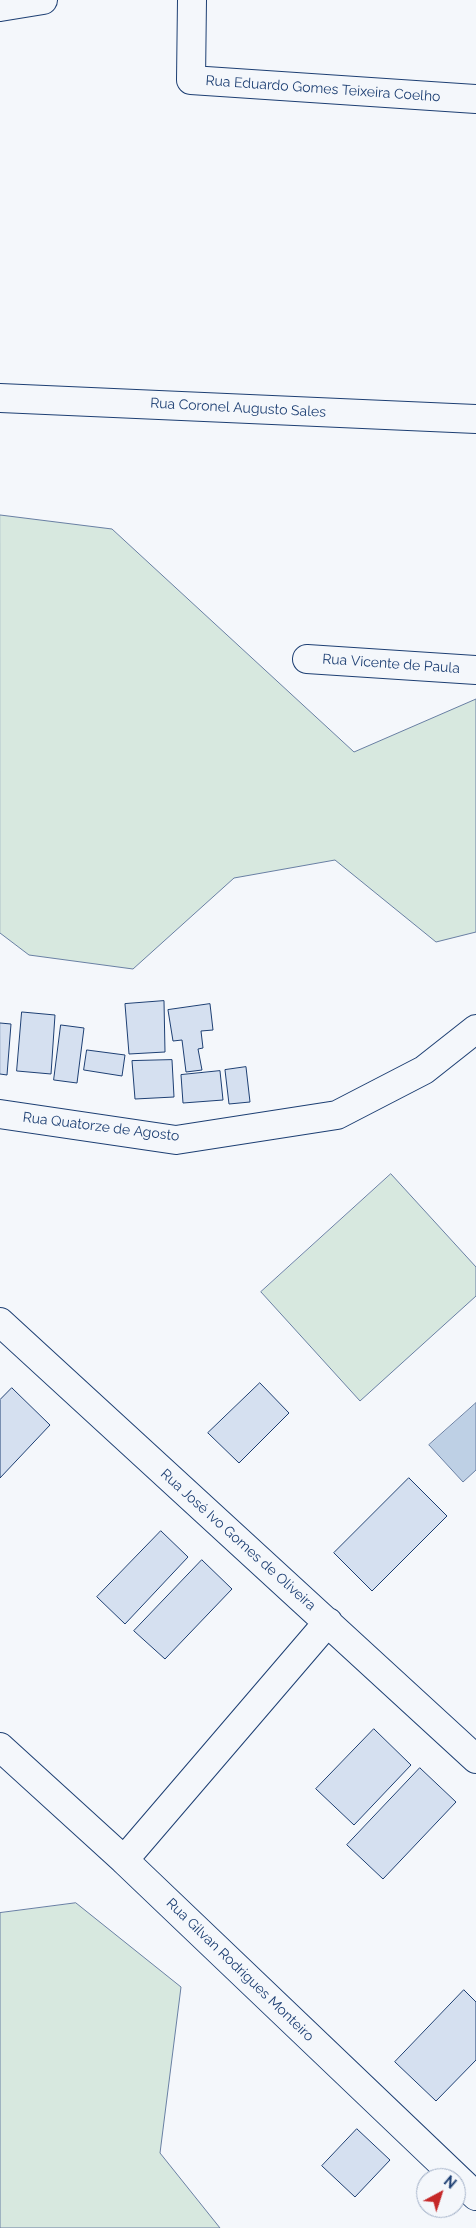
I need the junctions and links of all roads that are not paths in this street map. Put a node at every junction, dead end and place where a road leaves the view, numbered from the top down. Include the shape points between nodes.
1 (43, 0) edge
2 (192, 0) edge
3 (0, 7) edge
4 (476, 99) edge
5 (0, 398) edge
6 (476, 418) edge
7 (307, 659) dead end
8 (476, 670) edge
9 (476, 1029) edge
10 (0, 1114) edge
11 (0, 1322) edge
12 (328, 1622) junction
13 (0, 1747) edge
14 (476, 1759) edge
15 (124, 1860) junction
16 (476, 2196) edge

1 - 3 street
2 - 4 street, Rua Eduardo Gomes Teixeira Coelho via 191,80
5 - 6 street, Rua Coronel Augusto Sales
7 - 8 street, Rua Vicente de Paula
9 - 10 street, Rua Quatorze de Agosto via 424,1070 337,1115 176,1140
11 - 12 street, Rua José Ivo Gomes de Oliveira
12 - 14 street, Rua José Ivo Gomes de Oliveira
12 - 15 street
13 - 15 street, Rua Gilvan Rodrigues Monteiro
15 - 16 street, Rua Gilvan Rodrigues Monteiro

